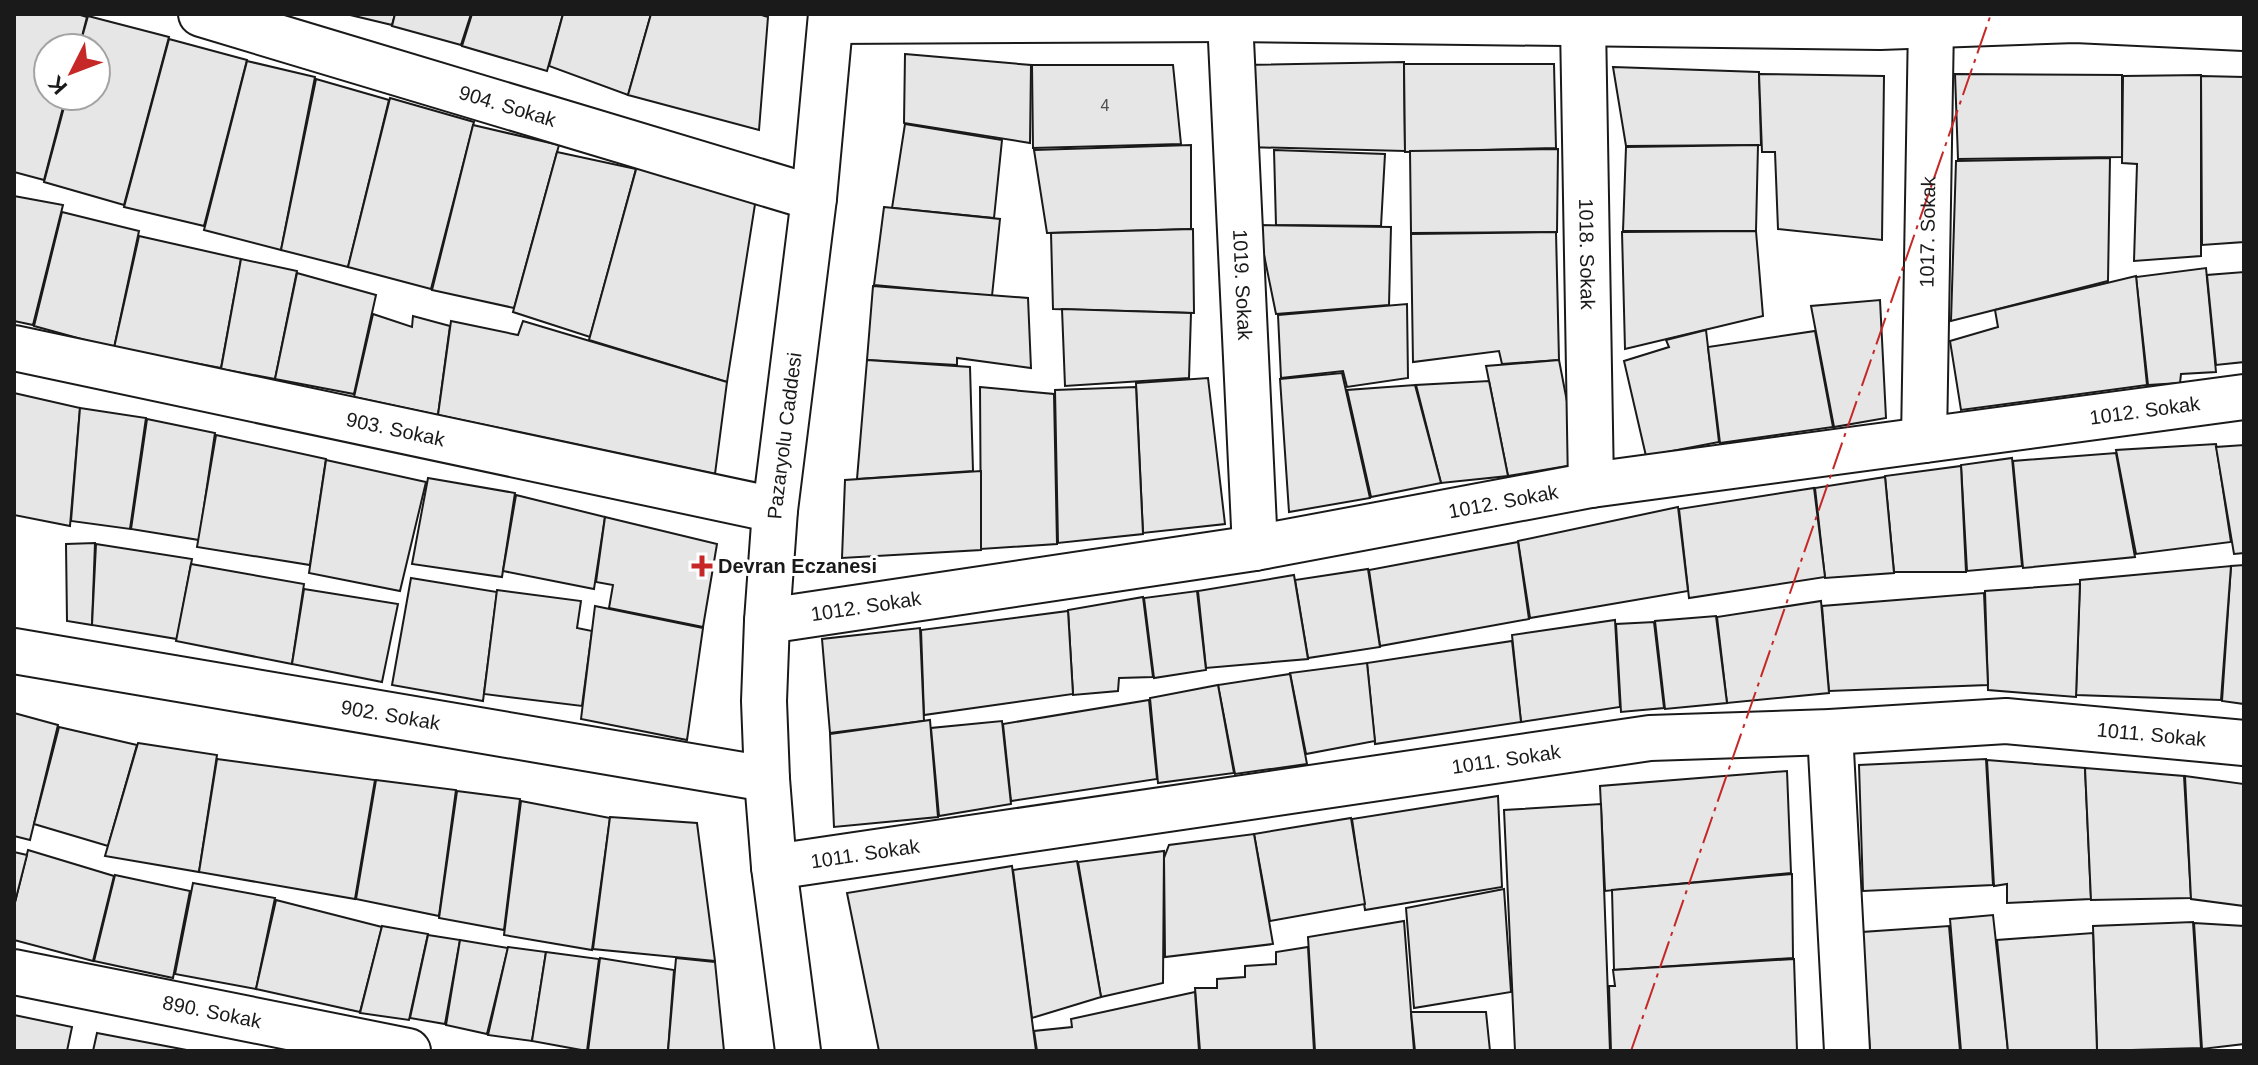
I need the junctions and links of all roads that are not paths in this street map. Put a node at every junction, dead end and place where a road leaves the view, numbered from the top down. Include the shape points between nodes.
1 (201, 14) edge
2 (831, 17) edge
3 (2075, 17) edge
4 (1230, 19) junction
5 (1583, 24) junction
6 (1931, 24) junction
7 (2244, 28) edge
8 (814, 198) junction
9 (14, 348) edge
10 (2244, 397) edge
11 (1924, 440) junction
12 (1591, 485) junction
13 (775, 510) junction
14 (1255, 548) junction
15 (767, 621) junction
16 (14, 651) edge
17 (1830, 732) junction
18 (2244, 743) edge
19 (767, 779) junction
20 (774, 867) junction
21 (14, 972) edge
22 (408, 1051) edge
23 (798, 1051) edge
24 (1847, 1051) edge

1 - 8 street, 904. Sokak
2 - 4 street
2 - 8 street, Pazaryolu Caddesi
3 - 6 street
3 - 7 street
4 - 5 street
4 - 14 street, 1019. Sokak
5 - 6 street
5 - 12 street, 1018. Sokak
6 - 11 street, 1017. Sokak
8 - 13 street, Pazaryolu Caddesi
9 - 13 street, 903. Sokak
10 - 11 street, 1012. Sokak
11 - 12 street, 1012. Sokak
12 - 14 street, 1012. Sokak
13 - 15 street, Pazaryolu Caddesi
14 - 15 street, 1012. Sokak
15 - 19 street, Pazaryolu Caddesi
16 - 19 street, 902. Sokak
17 - 18 street, 1011. Sokak via 2006,721
17 - 20 street, 1011. Sokak via 1650,738
17 - 24 street
19 - 20 street, Pazaryolu Caddesi
20 - 23 street, Pazaryolu Caddesi
21 - 22 street, 890. Sokak

